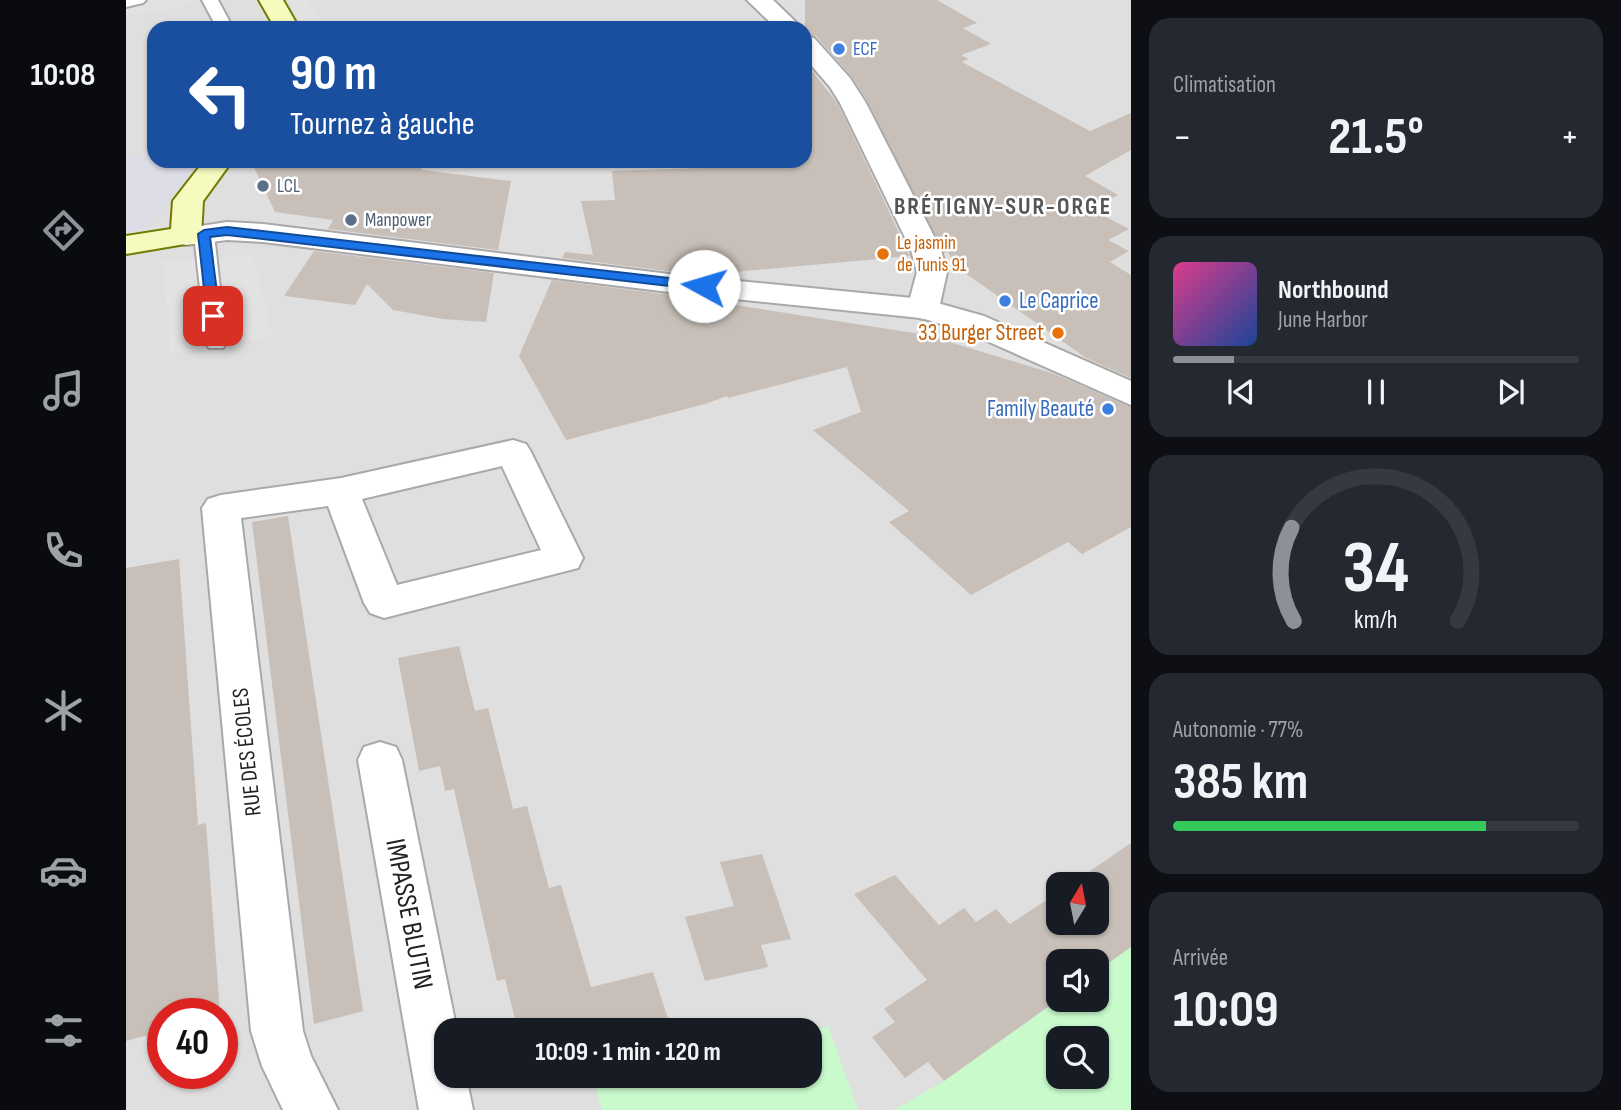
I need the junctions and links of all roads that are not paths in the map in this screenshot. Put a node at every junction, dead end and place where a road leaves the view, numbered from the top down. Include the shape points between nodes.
1 (138, 0) edge
2 (211, 0) edge
3 (271, 0) edge
4 (759, 0) edge
5 (126, 2) edge
6 (222, 21) edge
7 (284, 21) edge
8 (782, 21) edge
9 (812, 51) edge
10 (213, 168) edge
11 (195, 235) junction
12 (126, 245) edge
13 (923, 309) junction
14 (216, 343) dead end
15 (1131, 394) edge
16 (341, 491) junction
17 (380, 760) dead end
18 (311, 1110) edge
19 (446, 1110) edge

1 - 5 lane
2 - 6 lane
3 - 7 main road
4 - 8 street
9 - 13 street via 853,103 926,250 932,272
10 - 11 main road via 188,201
11 - 12 main road
11 - 13 street via 263,233
11 - 14 lane
13 - 15 street via 973,323
16 - 16 street, RUE DES ÉCOLES via 513,452 564,558 384,603
16 - 18 street, RUE DES ÉCOLES via 220,508 278,1031 288,1066
17 - 19 street, IMPASSE BLUTIN

